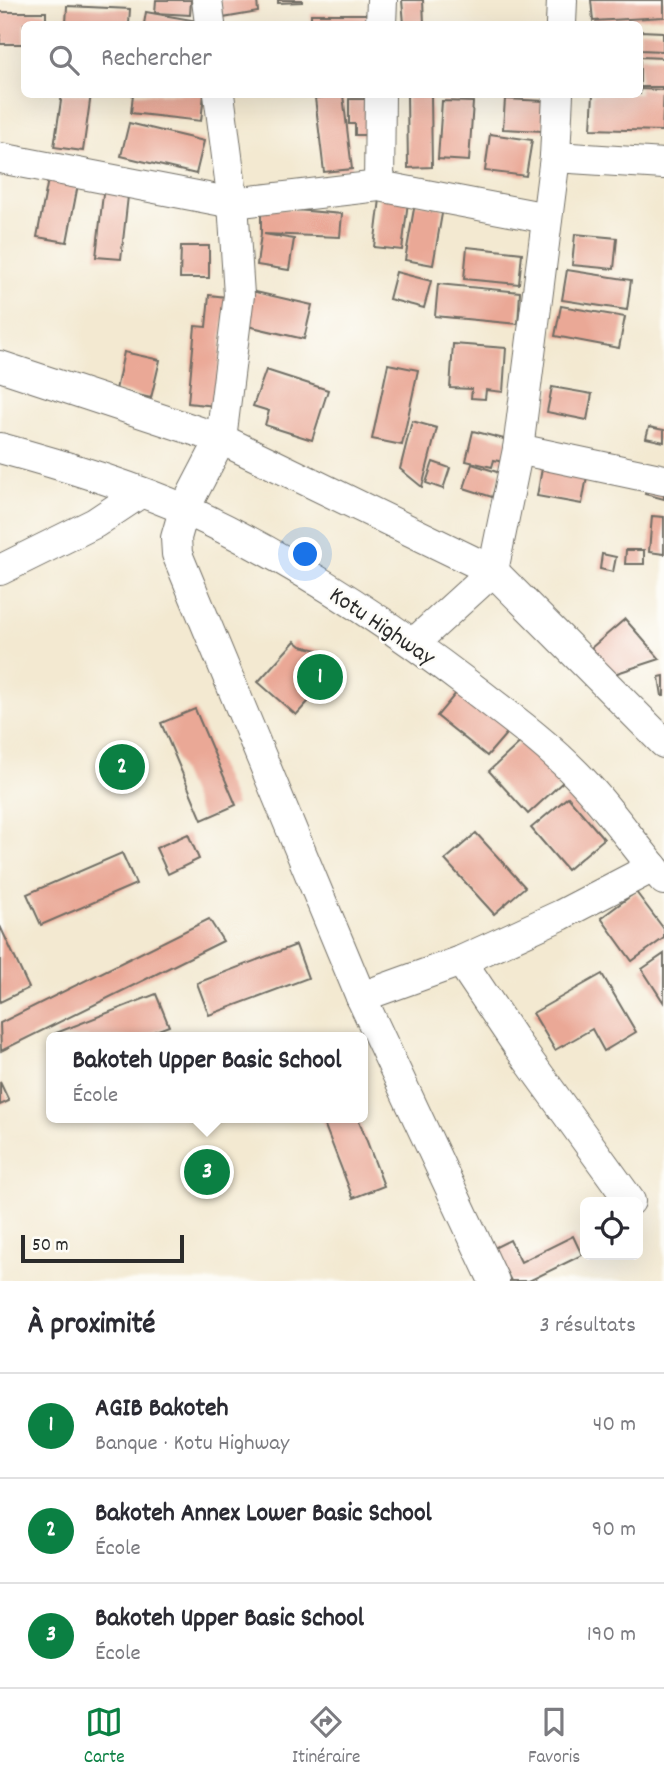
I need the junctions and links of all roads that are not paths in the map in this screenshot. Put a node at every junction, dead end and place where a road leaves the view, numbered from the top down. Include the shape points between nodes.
1 (207, 0) edge
2 (382, 0) edge
3 (562, 0) edge
4 (210, 21) edge
5 (381, 21) edge
6 (561, 21) edge
7 (220, 98) edge
8 (380, 98) edge
9 (558, 98) edge
10 (555, 157) junction
11 (0, 158) edge
12 (664, 164) edge
13 (379, 186) junction
14 (233, 203) junction
15 (547, 218) junction
16 (0, 366) edge
17 (221, 439) junction
18 (0, 448) edge
19 (518, 449) junction
20 (664, 480) edge
21 (140, 493) junction
22 (184, 510) junction
23 (0, 570) edge
24 (493, 571) junction
25 (414, 643) junction
26 (664, 743) edge
27 (658, 874) edge
28 (461, 961) junction
29 (361, 997) junction
30 (627, 1197) edge
31 (494, 1281) edge

1 - 4 street
2 - 5 street
3 - 6 street
7 - 14 street
8 - 13 street
9 - 10 street
10 - 12 street
10 - 15 street
11 - 14 street
13 - 14 street
13 - 15 street
14 - 17 street via 239,295
15 - 19 street
16 - 17 street
17 - 22 street
17 - 24 street
18 - 21 street, Kotu Highway via 68,466
19 - 20 street
19 - 24 street
21 - 22 street, Kotu Highway
21 - 23 street via 95,523
22 - 25 street, Kotu Highway via 279,557
22 - 29 street via 176,538 177,554
24 - 25 street
24 - 26 street
25 - 27 street, Kotu Highway via 577,774
27 - 28 street
28 - 29 street
28 - 30 street
29 - 31 street

